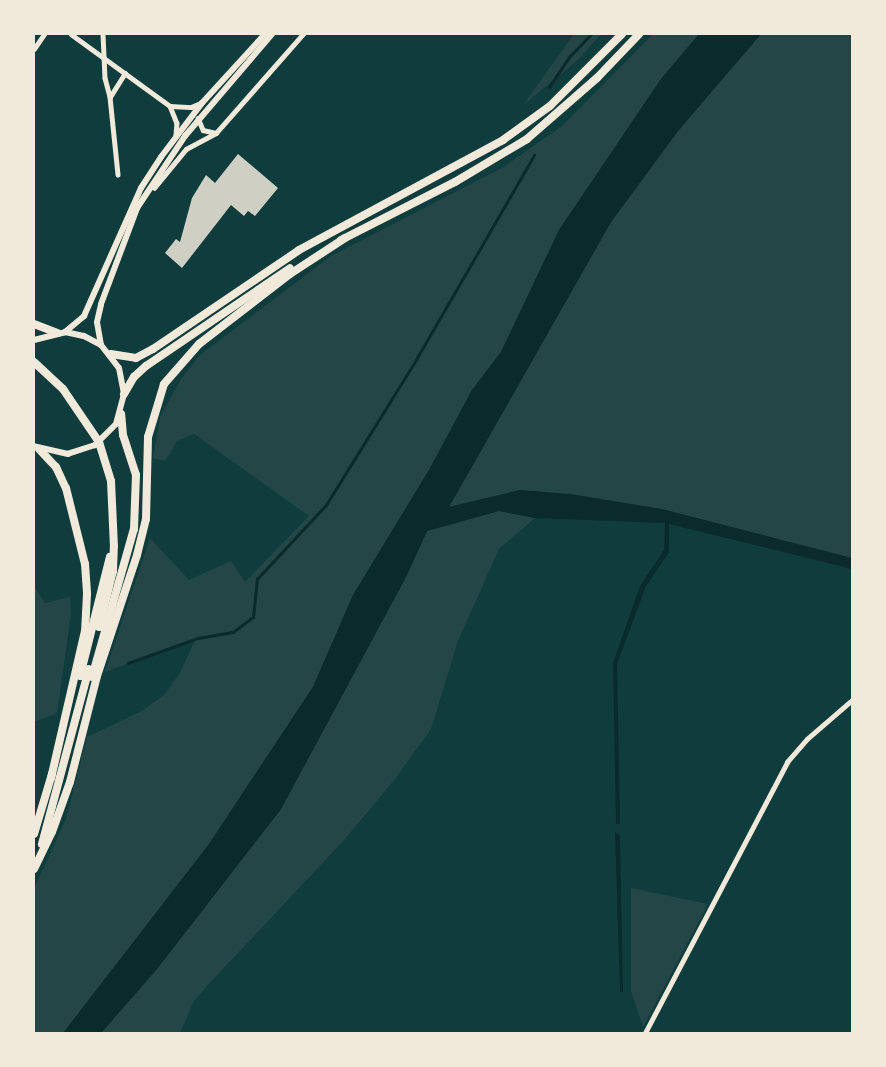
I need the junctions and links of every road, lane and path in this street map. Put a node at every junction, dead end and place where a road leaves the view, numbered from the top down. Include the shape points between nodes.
1 (44, 34) edge
2 (71, 34) edge
3 (103, 34) edge
4 (265, 34) edge
5 (272, 34) edge
6 (303, 34) edge
7 (622, 34) edge
8 (639, 34) edge
9 (34, 50) edge
10 (106, 58) junction
11 (125, 73) junction
12 (110, 97) junction
13 (202, 102) junction
14 (170, 106) junction
15 (198, 118) junction
16 (216, 133) junction
17 (176, 135) junction
18 (118, 175) dead end
19 (137, 208) junction
20 (345, 238) junction
21 (34, 324) edge
22 (61, 333) junction
23 (34, 340) edge
24 (101, 345) junction
25 (111, 354) junction
26 (36, 364) edge
27 (124, 394) junction
28 (120, 414) junction
29 (36, 448) edge
30 (114, 546) junction
31 (852, 700) edge
32 (51, 778) junction
33 (52, 832) junction
34 (34, 834) edge
35 (34, 864) edge
36 (34, 869) edge
37 (645, 1033) edge

1 - 9 street
2 - 10 street
3 - 10 street
4 - 13 main road
5 - 15 main road
6 - 16 street
7 - 25 main road via 550,106 503,140 299,250 192,324 136,358
8 - 20 main road via 598,78 527,139 456,182
10 - 11 street
10 - 12 street via 105,78
11 - 12 street
11 - 14 street
12 - 18 street
13 - 14 street via 190,107
13 - 17 main road
14 - 17 street via 177,123
15 - 16 street via 203,130
15 - 19 main road
16 - 19 street via 186,149
17 - 22 main road via 141,188 84,316
19 - 24 main road via 101,304 97,322
20 - 27 main road via 282,272 146,366 134,377
20 - 33 main road via 290,274 199,344 164,384 148,437 146,519 137,555 97,676 70,782
21 - 22 main road
22 - 23 main road
22 - 24 main road via 84,336
24 - 25 main road
25 - 27 main road via 119,368
26 - 30 main road via 63,389 90,425 106,461 113,502
27 - 28 main road
28 - 29 main road via 111,432 87,449 68,454
28 - 33 main road via 136,475 134,529 104,627
29 - 32 main road via 56,467 66,488 85,564 87,594 85,631
30 - 32 main road
30 - 35 main road via 113,571 70,747
31 - 37 street via 807,739 787,762
32 - 34 main road
33 - 36 main road

